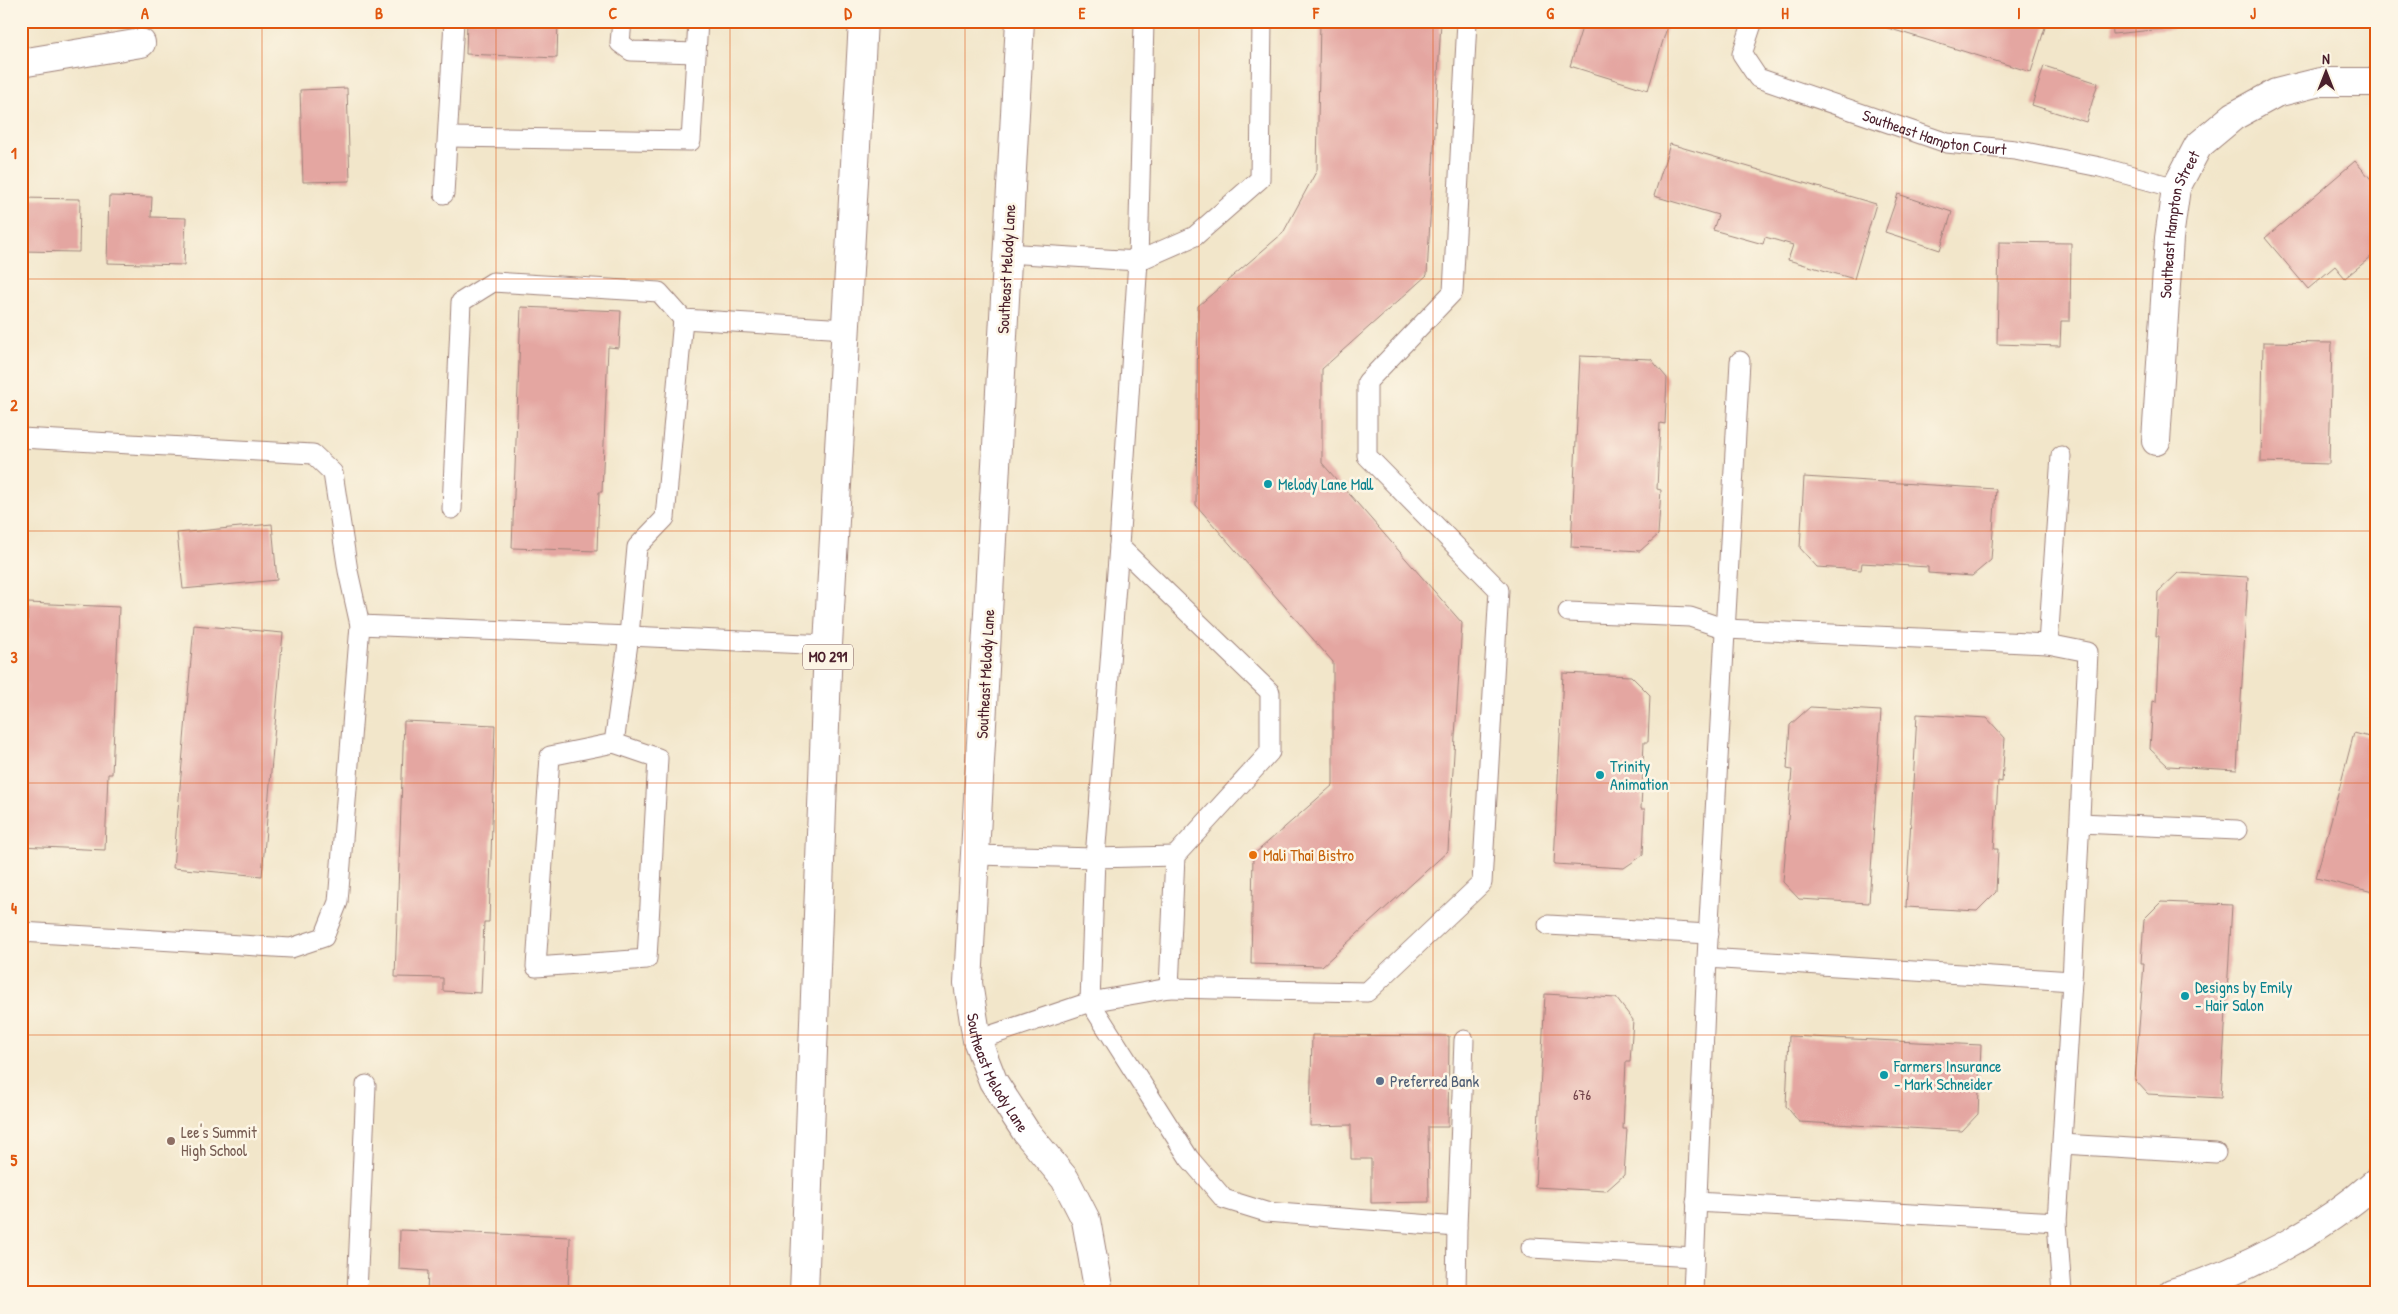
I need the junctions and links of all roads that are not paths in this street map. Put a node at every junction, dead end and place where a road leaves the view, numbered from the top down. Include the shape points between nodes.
1 (454, 21) edge
2 (622, 21) edge
3 (698, 21) edge
4 (863, 21) edge
5 (1020, 21) edge
6 (1144, 21) edge
7 (1262, 21) edge
8 (1467, 21) edge
9 (1753, 21) edge
10 (141, 43) dead end
11 (696, 53) junction
12 (21, 63) edge
13 (2377, 82) edge
14 (448, 137) junction
15 (2176, 188) junction
16 (444, 194) dead end
17 (1007, 253) junction
18 (1138, 261) junction
19 (683, 319) junction
20 (846, 329) junction
21 (1740, 361) dead end
22 (21, 438) edge
23 (2156, 441) dead end
24 (2061, 456) dead end
25 (452, 509) dead end
26 (1118, 546) junction
27 (1568, 612) dead end
28 (360, 625) junction
29 (1726, 629) junction
30 (629, 636) junction
31 (2048, 644) junction
32 (828, 645) junction
33 (614, 743) junction
34 (2080, 822) junction
35 (2237, 830) dead end
36 (976, 855) junction
37 (1175, 856) junction
38 (1095, 858) junction
39 (1548, 925) dead end
40 (21, 932) edge
41 (1709, 934) junction
42 (1707, 958) junction
43 (2072, 981) junction
44 (1168, 988) junction
45 (1090, 1002) junction
46 (977, 1040) junction
47 (1464, 1040) dead end
48 (366, 1085) dead end
49 (2062, 1144) junction
50 (2216, 1153) dead end
51 (2377, 1181) edge
52 (1696, 1202) junction
53 (2057, 1222) junction
54 (1457, 1227) junction
55 (1531, 1248) dead end
56 (1694, 1257) junction
57 (357, 1293) edge
58 (804, 1293) edge
59 (1098, 1293) edge
60 (1456, 1293) edge
61 (1692, 1293) edge
62 (2062, 1293) edge
63 (2172, 1293) edge

1 - 14 lane
2 - 11 lane via 620,43 631,51
3 - 11 lane
4 - 20 street, MO 291
5 - 17 street, Southeast Melody Lane
6 - 18 lane
7 - 18 lane via 1260,179 1196,236
8 - 44 lane via 1453,292 1367,382 1367,456 1499,590 1482,883 1367,992
9 - 15 lane, Southeast Hampton Court via 1742,54 1758,78 1947,143 2015,150 2100,167
10 - 12 street
11 - 14 lane via 691,141
13 - 15 street, Southeast Hampton Street via 2320,82 2276,93 2234,116 2198,146
14 - 16 lane
15 - 23 street, Southeast Hampton Street via 2169,238
17 - 18 lane
17 - 36 street, Southeast Melody Lane
18 - 26 lane
19 - 20 lane
19 - 25 lane via 659,292 493,282 460,302
19 - 30 lane via 665,518 637,547
20 - 32 street, MO 291
21 - 29 lane
22 - 28 lane via 313,454 333,473
24 - 31 lane
26 - 37 lane via 1270,692 1270,752
26 - 38 lane
27 - 29 lane via 1690,617
28 - 30 lane
28 - 40 lane via 338,902 324,937 291,948
29 - 31 lane
29 - 41 lane
30 - 32 lane
30 - 33 lane
31 - 34 lane via 2088,652
32 - 58 street, MO 291
33 - 33 lane via 658,758 647,959 536,967 550,756
34 - 35 lane
34 - 43 lane
36 - 38 lane
36 - 46 street, Southeast Melody Lane via 968,983
37 - 38 lane
37 - 44 lane
38 - 45 lane
39 - 41 lane
41 - 42 lane
42 - 43 lane
42 - 52 lane
43 - 49 lane
44 - 45 lane
45 - 46 lane
45 - 54 lane via 1189,1158 1224,1199 1266,1212
46 - 59 street, Southeast Melody Lane via 993,1081 1026,1132 1065,1179 1086,1220
47 - 54 lane
48 - 57 lane
49 - 50 lane
49 - 53 lane
51 - 63 street via 2353,1202 2293,1239 2206,1283
52 - 53 lane
52 - 56 lane
53 - 62 lane
54 - 60 lane
55 - 56 lane
56 - 61 lane

